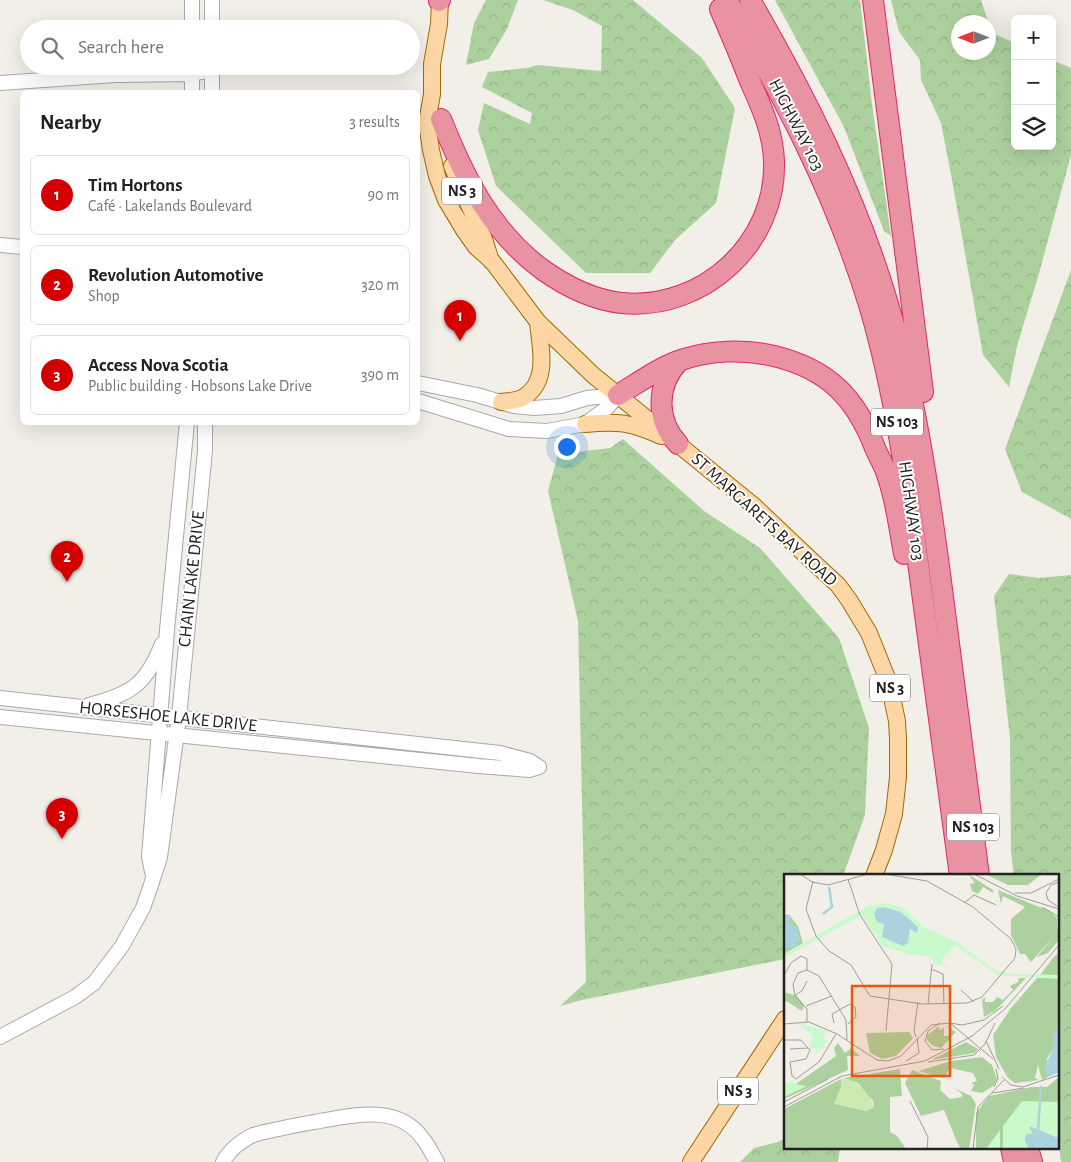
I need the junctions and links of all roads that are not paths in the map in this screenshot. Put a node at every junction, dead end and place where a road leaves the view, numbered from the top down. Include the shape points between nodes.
1 (192, 0) edge
2 (212, 0) edge
3 (440, 0) edge
4 (450, 0) edge
5 (716, 0) edge
6 (727, 0) edge
7 (750, 0) edge
8 (873, 0) edge
9 (192, 20) edge
10 (212, 20) edge
11 (439, 24) junction
12 (116, 75) edge
13 (192, 75) edge
14 (212, 75) edge
15 (0, 82) edge
16 (192, 90) edge
17 (212, 90) edge
18 (432, 94) junction
19 (441, 119) junction
20 (0, 245) edge
21 (20, 247) edge
22 (492, 261) junction
23 (538, 322) junction
24 (680, 360) junction
25 (420, 383) edge
26 (618, 395) junction
27 (420, 402) edge
28 (501, 402) junction
29 (586, 424) junction
30 (187, 425) edge
31 (205, 425) edge
32 (211, 425) edge
33 (678, 444) junction
34 (205, 451) junction
35 (930, 503) junction
36 (177, 531) junction
37 (196, 533) junction
38 (167, 630) junction
39 (0, 698) edge
40 (81, 707) junction
41 (160, 715) junction
42 (0, 717) edge
43 (178, 718) junction
44 (159, 734) junction
45 (337, 735) junction
46 (175, 736) junction
47 (439, 746) junction
48 (335, 751) junction
49 (436, 762) junction
50 (875, 874) edge
51 (959, 874) edge
52 (960, 874) edge
53 (979, 874) edge
54 (154, 876) junction
55 (784, 1021) edge
56 (0, 1037) edge
57 (222, 1162) edge
58 (437, 1162) edge
59 (691, 1162) edge

1 - 9 street
2 - 10 street
3 - 11 main road, ST MARGARETS BAY ROAD / NS 3
4 - 11 main road, ST MARGARETS BAY ROAD / NS 3
5 - 19 highway via 763,108 772,141 774,170 766,213 749,245 724,272 694,291 659,302 623,303 588,295 553,277 524,254 492,220 469,183
6 - 52 highway, HIGHWAY 103 / NS 103 via 775,83 821,174 847,239 879,340 901,444
7 - 35 highway, HIGHWAY 103 / NS 103 via 815,118 867,240 906,372
8 - 35 highway via 934,484
11 - 18 main road, ST MARGARETS BAY ROAD / NS 3 via 432,64
12 - 15 street
13 - 16 street
14 - 17 street
18 - 19 main road, ST MARGARETS BAY ROAD / NS 3
18 - 22 main road, ST MARGARETS BAY ROAD / NS 3 via 427,123 437,176 446,200 464,230
19 - 22 main road, ST MARGARETS BAY ROAD / NS 3 via 452,166
20 - 21 street
22 - 23 main road, ST MARGARETS BAY ROAD / NS 3
23 - 26 main road, ST MARGARETS BAY ROAD / NS 3
23 - 28 main road via 542,356 539,378 525,396
24 - 26 highway
24 - 33 highway via 667,378 661,401 665,424
24 - 51 highway via 733,351 786,359 832,383 851,402 866,425 885,469 901,535 954,866
25 - 28 street
26 - 28 street via 541,408
26 - 29 street
26 - 33 main road, ST MARGARETS BAY ROAD / NS 3
27 - 29 street via 516,430 555,431
29 - 33 main road via 627,423
30 - 36 street, CHAIN LAKE DRIVE
31 - 34 street, CHAIN LAKE DRIVE
32 - 34 street
33 - 50 main road, ST MARGARETS BAY ROAD / NS 3 via 754,506 838,585 876,649 894,703 898,777 894,814
34 - 37 street, CHAIN LAKE DRIVE
35 - 53 highway, HIGHWAY 103 / NS 103
36 - 37 street
36 - 38 street, CHAIN LAKE DRIVE
37 - 43 street, CHAIN LAKE DRIVE
38 - 40 street via 150,671 137,684 121,695
38 - 41 street, CHAIN LAKE DRIVE
39 - 40 street, HORSESHOE LAKE DRIVE
40 - 41 street, HORSESHOE LAKE DRIVE
41 - 43 street, HORSESHOE LAKE DRIVE
41 - 44 street, CHAIN LAKE DRIVE
42 - 44 street, HORSESHOE LAKE DRIVE
43 - 45 street, HORSESHOE LAKE DRIVE
43 - 46 street, CHAIN LAKE DRIVE
44 - 46 street, HORSESHOE LAKE DRIVE
44 - 54 street, CHAIN LAKE DRIVE via 149,857
45 - 47 street, HORSESHOE LAKE DRIVE
45 - 48 street
46 - 48 street, HORSESHOE LAKE DRIVE
46 - 54 street, CHAIN LAKE DRIVE via 160,857
47 - 49 street
47 - 49 street, HORSESHOE LAKE DRIVE via 500,753 530,761 539,767 529,770
48 - 49 street, HORSESHOE LAKE DRIVE
54 - 56 street, CHAIN LAKE DRIVE via 128,937 94,983 75,998
55 - 59 main road, NS 3
57 - 58 street via 232,1149 253,1136 373,1114 396,1119 411,1127 424,1138

